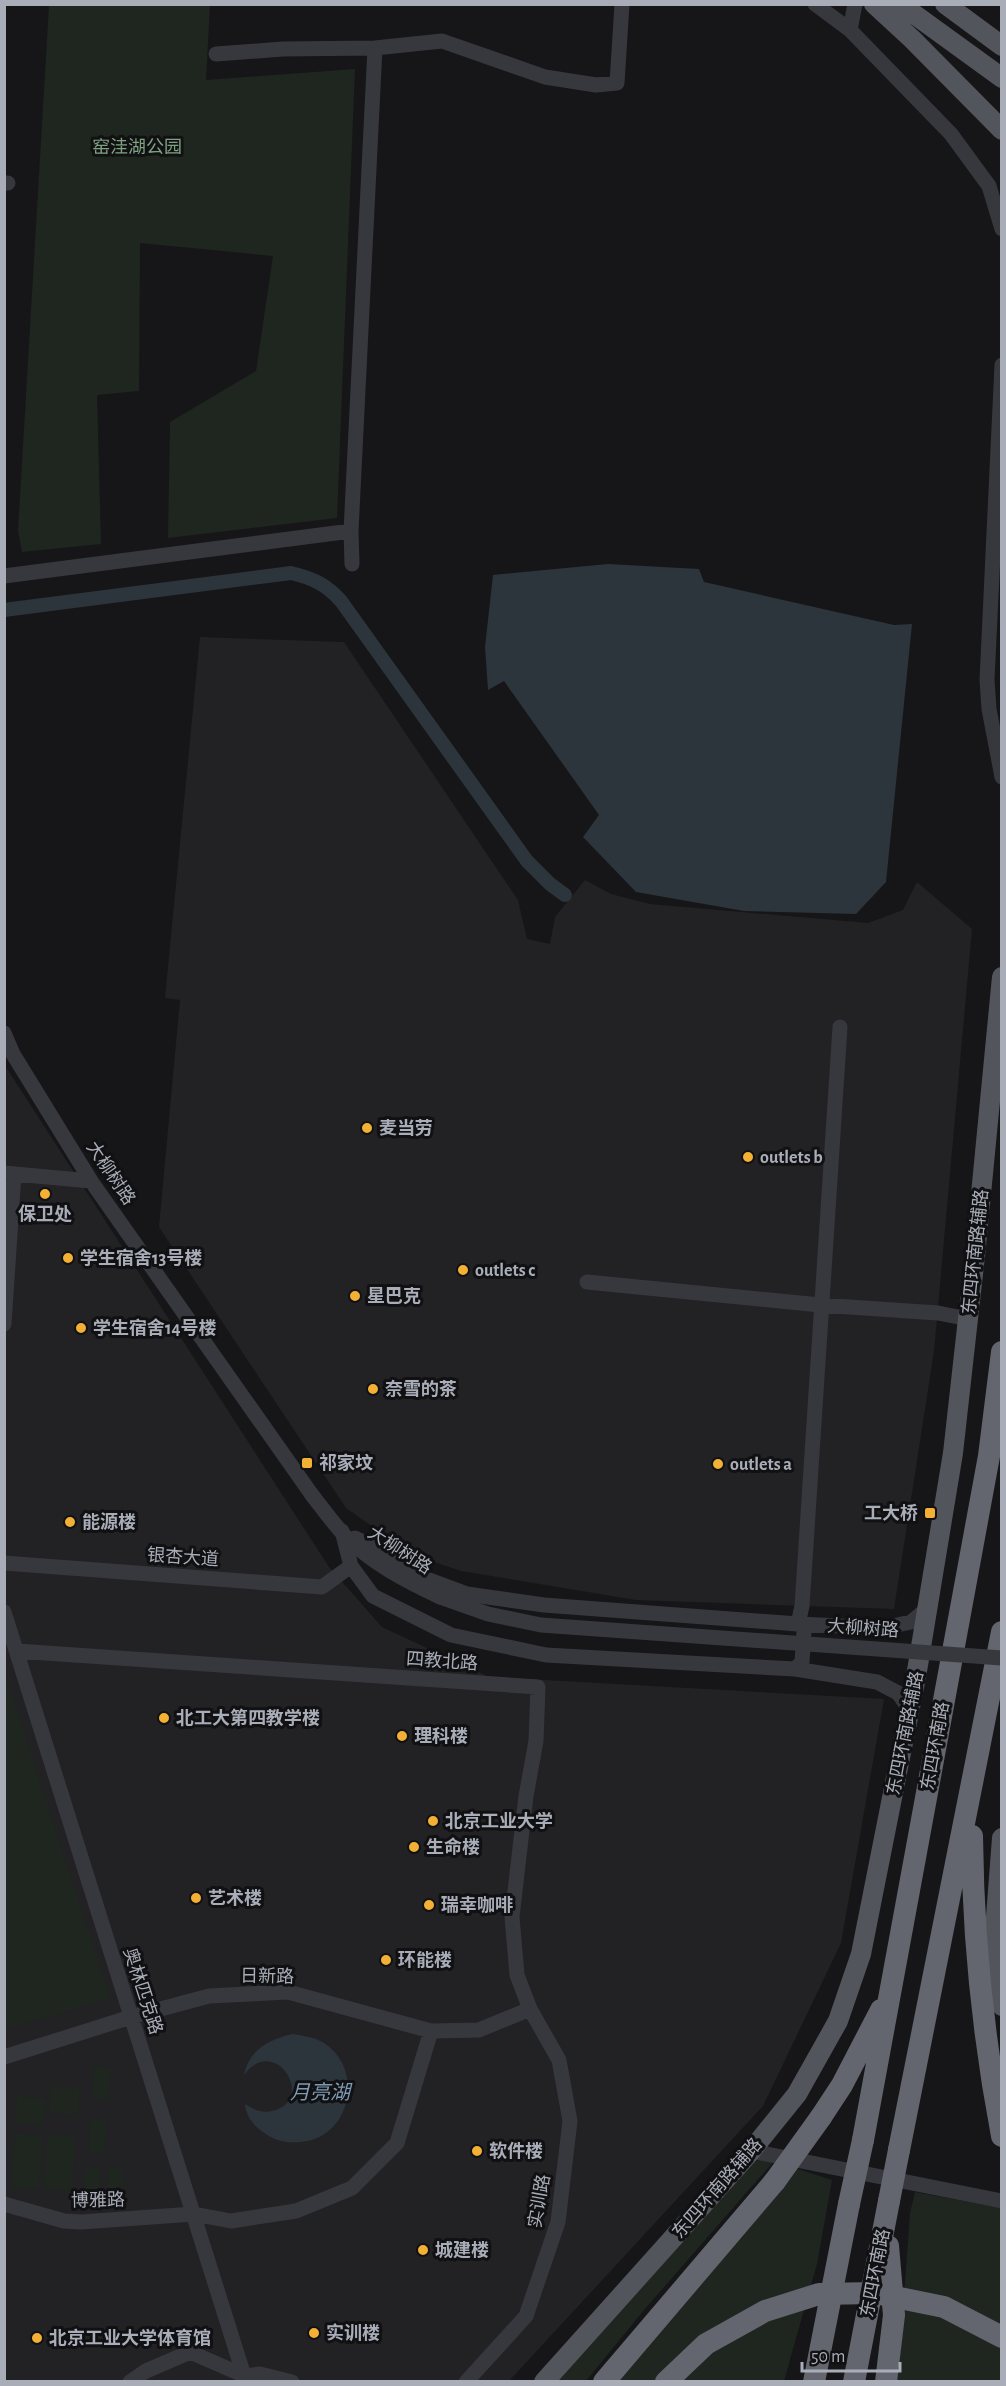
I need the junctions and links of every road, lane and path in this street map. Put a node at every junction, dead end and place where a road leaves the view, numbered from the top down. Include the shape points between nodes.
1 (622, 4) edge
2 (815, 4) edge
3 (855, 4) edge
4 (900, 4) edge
5 (945, 4) edge
6 (876, 6) edge
7 (849, 30) junction
8 (1002, 46) edge
9 (375, 48) junction
10 (216, 54) dead end
11 (1002, 78) edge
12 (1002, 130) edge
13 (1002, 229) edge
14 (1002, 365) edge
15 (351, 531) junction
16 (352, 564) dead end
17 (4, 576) edge
18 (1002, 777) edge
19 (1002, 976) edge
20 (840, 1027) dead end
21 (4, 1033) edge
22 (9, 1174) edge
23 (91, 1182) junction
24 (587, 1282) dead end
25 (820, 1305) junction
26 (968, 1319) junction
27 (4, 1324) edge
28 (1002, 1352) edge
29 (342, 1532) junction
30 (4, 1563) edge
31 (351, 1566) junction
32 (928, 1608) junction
33 (4, 1612) edge
34 (798, 1624) junction
35 (1002, 1632) edge
36 (17, 1651) junction
37 (1002, 1658) edge
38 (795, 1669) junction
39 (910, 1710) junction
40 (972, 1789) junction
41 (1002, 1838) edge
42 (890, 1993) junction
43 (1002, 2006) edge
44 (530, 2009) junction
45 (130, 2017) junction
46 (431, 2031) junction
47 (4, 2057) edge
48 (1002, 2136) edge
49 (751, 2151) junction
50 (1002, 2201) edge
51 (4, 2204) edge
52 (887, 2209) junction
53 (194, 2214) junction
54 (1002, 2337) edge
55 (246, 2379) edge
56 (130, 2382) edge
57 (292, 2382) edge
58 (466, 2382) edge
59 (544, 2382) edge
60 (604, 2382) edge
61 (666, 2382) edge
62 (814, 2382) edge
63 (854, 2382) edge
64 (886, 2382) edge

1 - 9 street via 617,83 596,85 545,77 442,41
2 - 7 street
3 - 7 street
4 - 11 main road
5 - 8 main road
6 - 12 main road
7 - 13 street via 919,98 973,161 989,186
9 - 10 street
9 - 15 street
14 - 18 street via 987,680
15 - 16 street
15 - 17 street
19 - 26 main road, 东四环南路辅路
20 - 25 street
21 - 23 street, 大柳树路
22 - 23 street
22 - 27 street
23 - 29 street, 大柳树路 via 312,1496
24 - 25 street
25 - 26 street via 938,1313
25 - 34 street
26 - 32 main road, 东四环南路辅路 via 953,1453
28 - 42 highway, 东四环南路 via 989,1456
29 - 31 street
29 - 34 street via 381,1550 424,1578 467,1594 544,1605
29 - 37 street, 大柳树路, bridge via 401,1578 440,1597 488,1614 541,1625
30 - 31 street, 银杏大道 via 322,1587
31 - 38 street via 372,1596 451,1635 546,1655
32 - 34 street via 911,1622 883,1628
32 - 39 main road, 东四环南路辅路
33 - 36 street, 奥林匹克路
34 - 38 street via 804,1630 802,1662
35 - 40 highway
36 - 44 street, 四教北路 via 538,1687 536,1741 512,1917 517,1975
36 - 45 street, 奥林匹克路
38 - 39 street via 877,1682 898,1693
39 - 49 main road, 东四环南路辅路 via 861,1954 838,2021 796,2094
40 - 48 highway via 972,1896 979,1990
40 - 52 highway, 东四环南路, bridge
41 - 43 main road via 994,1943
42 - 60 highway, bridge via 842,2085 775,2181
42 - 62 highway, 东四环南路, bridge
44 - 46 street, 日新路 via 479,2030
44 - 58 street, 实训路 via 559,2060 570,2121 558,2222 526,2316
45 - 46 street, 日新路 via 209,1996 288,1992
45 - 47 street, 日新路
45 - 53 street, 奥林匹克路
46 - 53 street, 博雅路 via 397,2143 352,2188 296,2211 231,2221
49 - 50 street
49 - 59 main road, 东四环南路辅路
51 - 53 street, 博雅路 via 73,2221
52 - 63 highway, 东四环南路
52 - 64 highway via 894,2315
53 - 55 street, 奥林匹克路
54 - 61 highway, bridge via 944,2307 875,2293 819,2294 765,2311 706,2344
55 - 56 street via 190,2352
55 - 57 street via 260,2374

